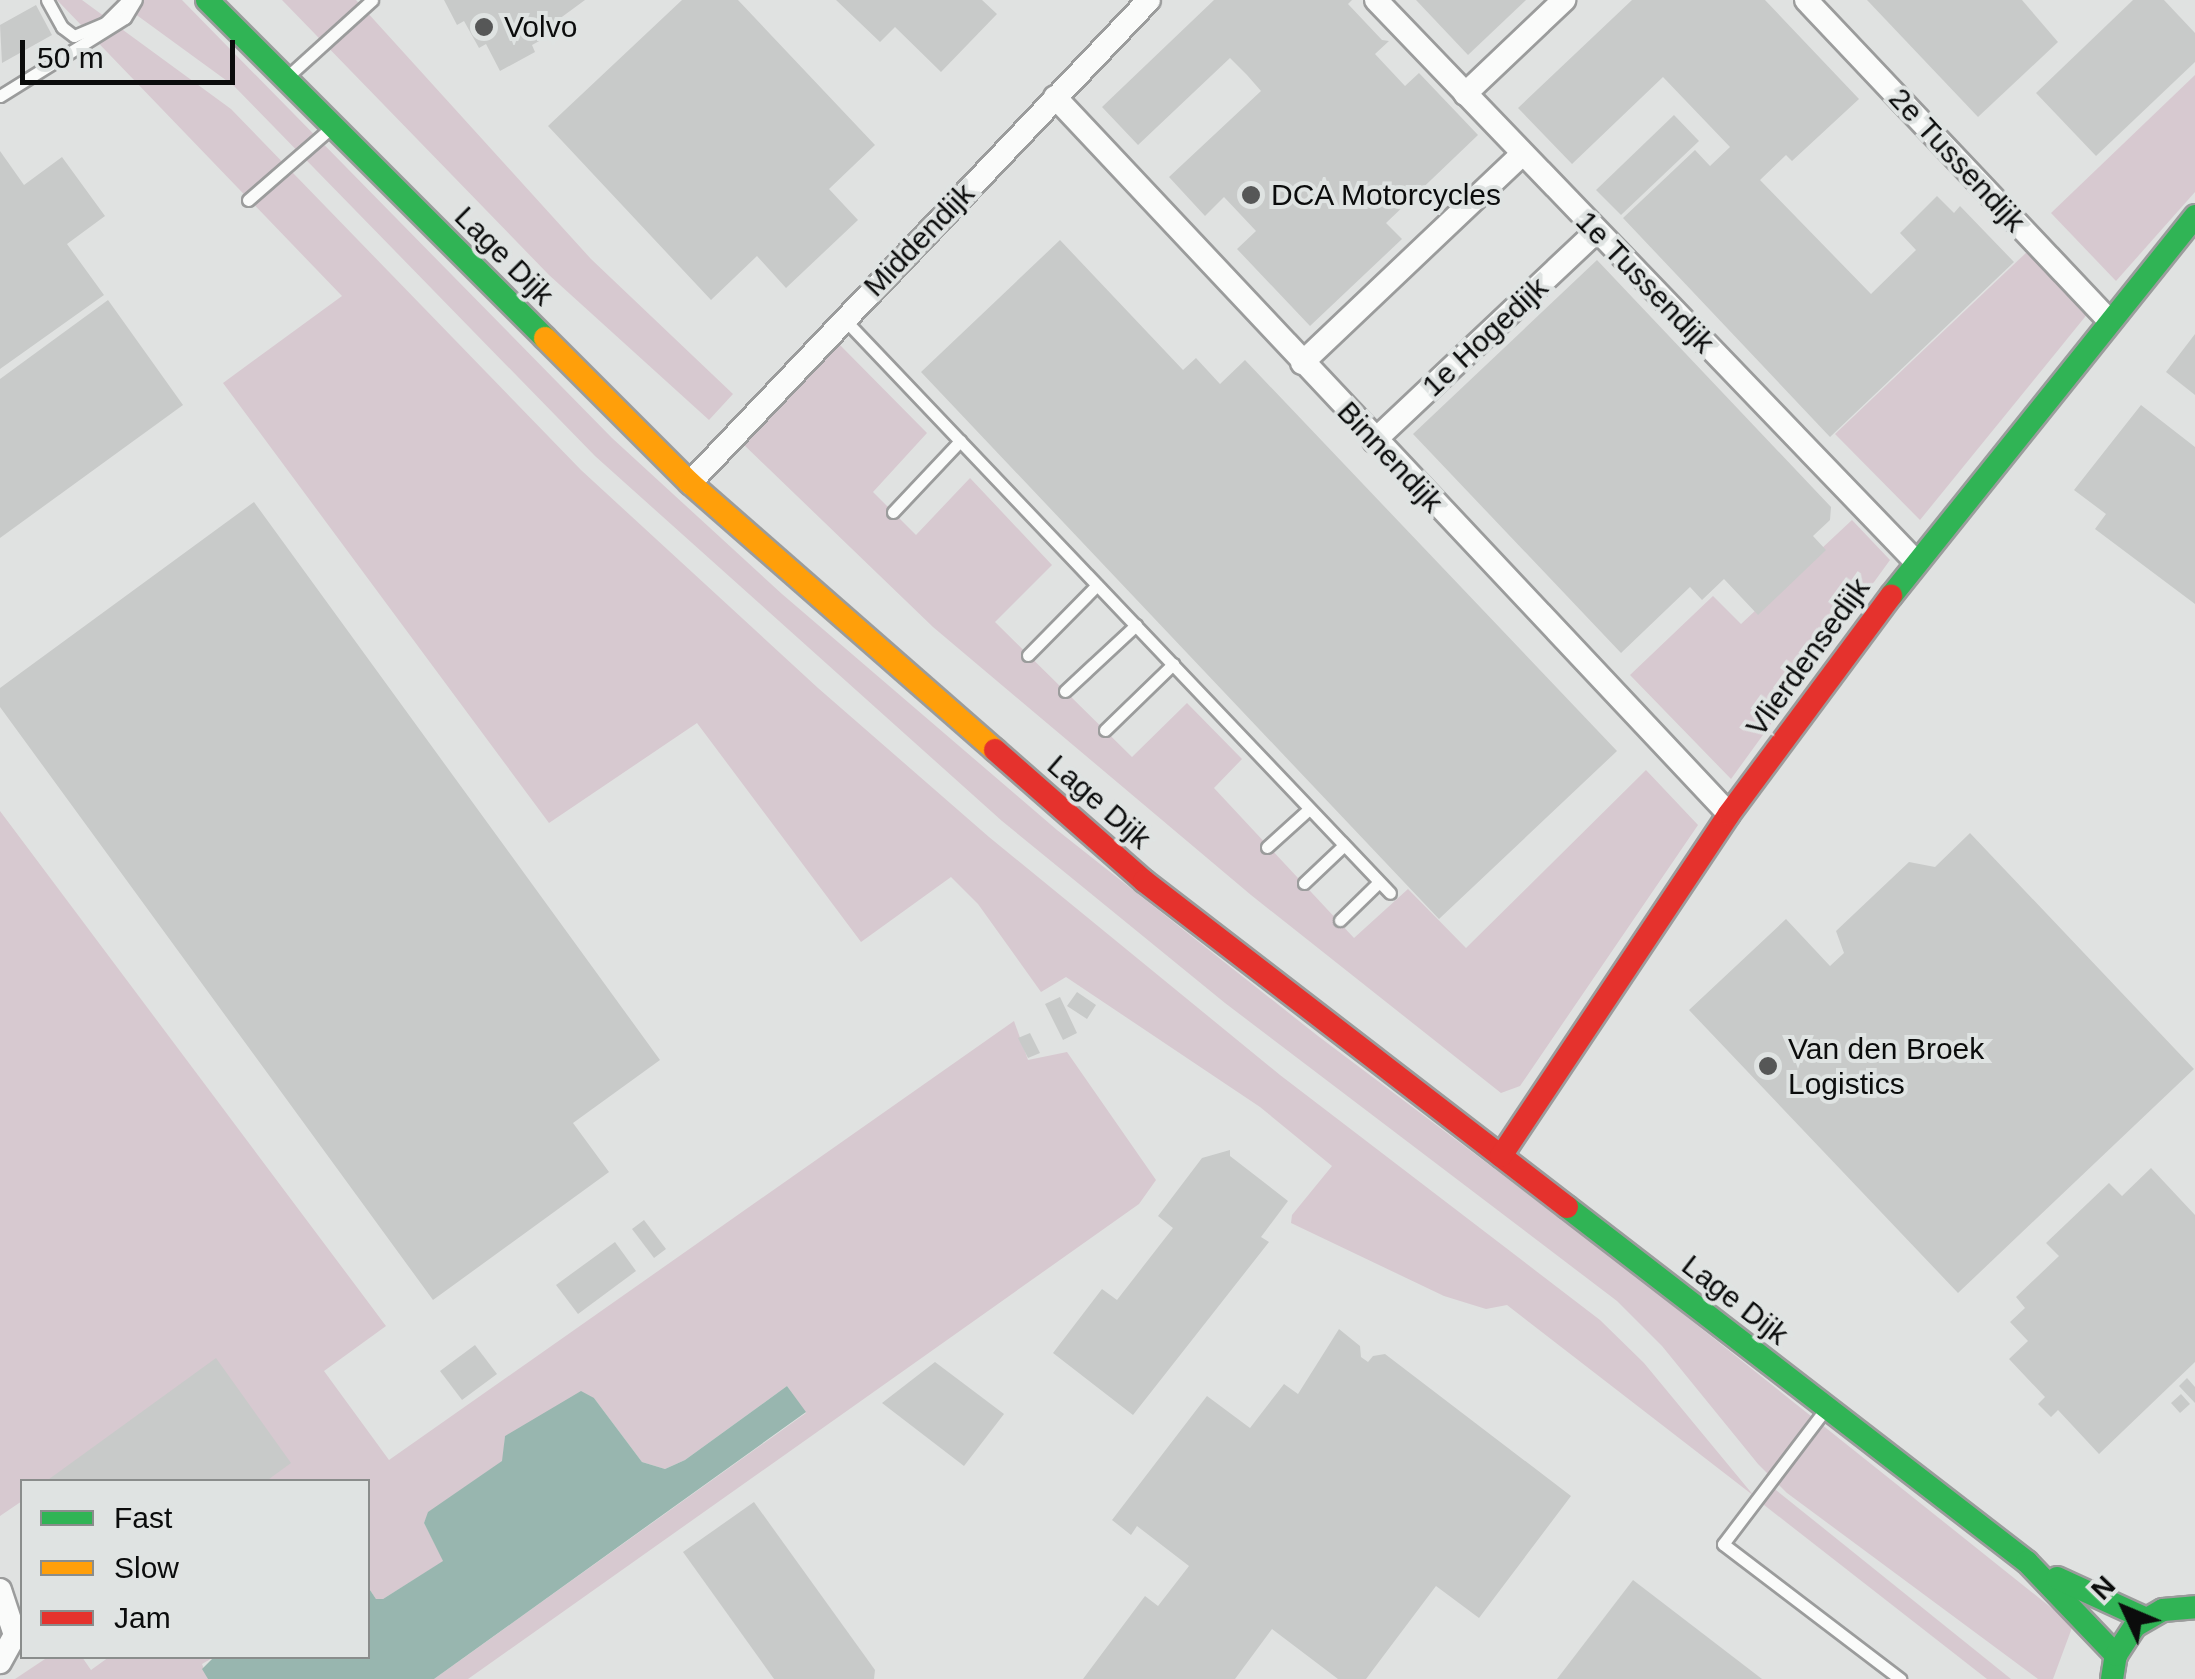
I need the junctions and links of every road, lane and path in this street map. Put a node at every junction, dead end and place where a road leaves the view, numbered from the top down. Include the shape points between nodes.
1 (47, 0) edge
2 (132, 0) edge
3 (207, 0) edge
4 (372, 0) edge
5 (1149, 0) edge
6 (1376, 0) edge
7 (1564, 0) edge
8 (1806, 0) edge
9 (284, 79) junction
10 (1465, 94) junction
11 (0, 96) edge
12 (1055, 97) junction
13 (332, 127) junction
14 (1522, 154) junction
15 (248, 200) dead end
16 (2195, 216) edge
17 (1596, 232) junction
18 (844, 319) junction
19 (2108, 319) junction
20 (1302, 363) junction
21 (960, 441) junction
22 (1374, 441) junction
23 (690, 482) junction
24 (893, 512) dead end
25 (1916, 562) junction
26 (1097, 585) junction
27 (1136, 626) junction
28 (1028, 655) dead end
29 (1173, 664) junction
30 (1065, 691) dead end
31 (1105, 730) dead end
32 (1309, 809) junction
33 (1729, 814) junction
34 (1344, 844) junction
35 (1267, 847) dead end
36 (1380, 882) junction
37 (1304, 883) dead end
38 (1390, 893) dead end
39 (1340, 920) dead end
40 (1501, 1156) junction
41 (1827, 1408) junction
42 (2026, 1562) junction
43 (0, 1590) edge
44 (2195, 1607) edge
45 (2144, 1618) junction
46 (2116, 1655) junction
47 (0, 1662) edge
48 (1900, 1679) edge
49 (2112, 1679) edge

1 - 2 lane via 74,36
2 - 11 lane via 125,18
3 - 9 main road, Lage Dijk
4 - 9 lane
5 - 12 street, Middendijk
6 - 10 street, 1e Tussendijk
7 - 10 street
8 - 19 street, 2e Tussendijk
9 - 13 main road, Lage Dijk
10 - 14 street, 1e Tussendijk
12 - 18 street, Middendijk
12 - 20 street, Binnendijk
13 - 15 lane
13 - 23 main road, Lage Dijk
14 - 17 street, 1e Tussendijk
14 - 20 street
16 - 19 main road, Vlierdensedijk
17 - 22 street, 1e Hogedijk
17 - 25 street, 1e Tussendijk
18 - 21 lane
18 - 23 street, Middendijk
19 - 25 main road, Vlierdensedijk
20 - 22 street, Binnendijk
21 - 24 lane
21 - 26 lane
22 - 33 street, Binnendijk
23 - 40 main road, Lage Dijk via 1144,881
25 - 33 main road, Vlierdensedijk
26 - 27 lane
26 - 28 lane
27 - 29 lane
27 - 30 lane
29 - 31 lane
29 - 32 lane
32 - 34 lane
32 - 35 lane
33 - 40 main road, Vlierdensedijk
34 - 36 lane
34 - 37 lane
36 - 38 lane
36 - 39 lane
40 - 41 main road, Lage Dijk
41 - 42 main road, Lage Dijk
41 - 48 lane via 1723,1544
42 - 45 main road, Lage Dijk
42 - 46 main road, Lage Dijk
43 - 47 street via 15,1635
44 - 45 main road
45 - 46 main road
46 - 49 main road

